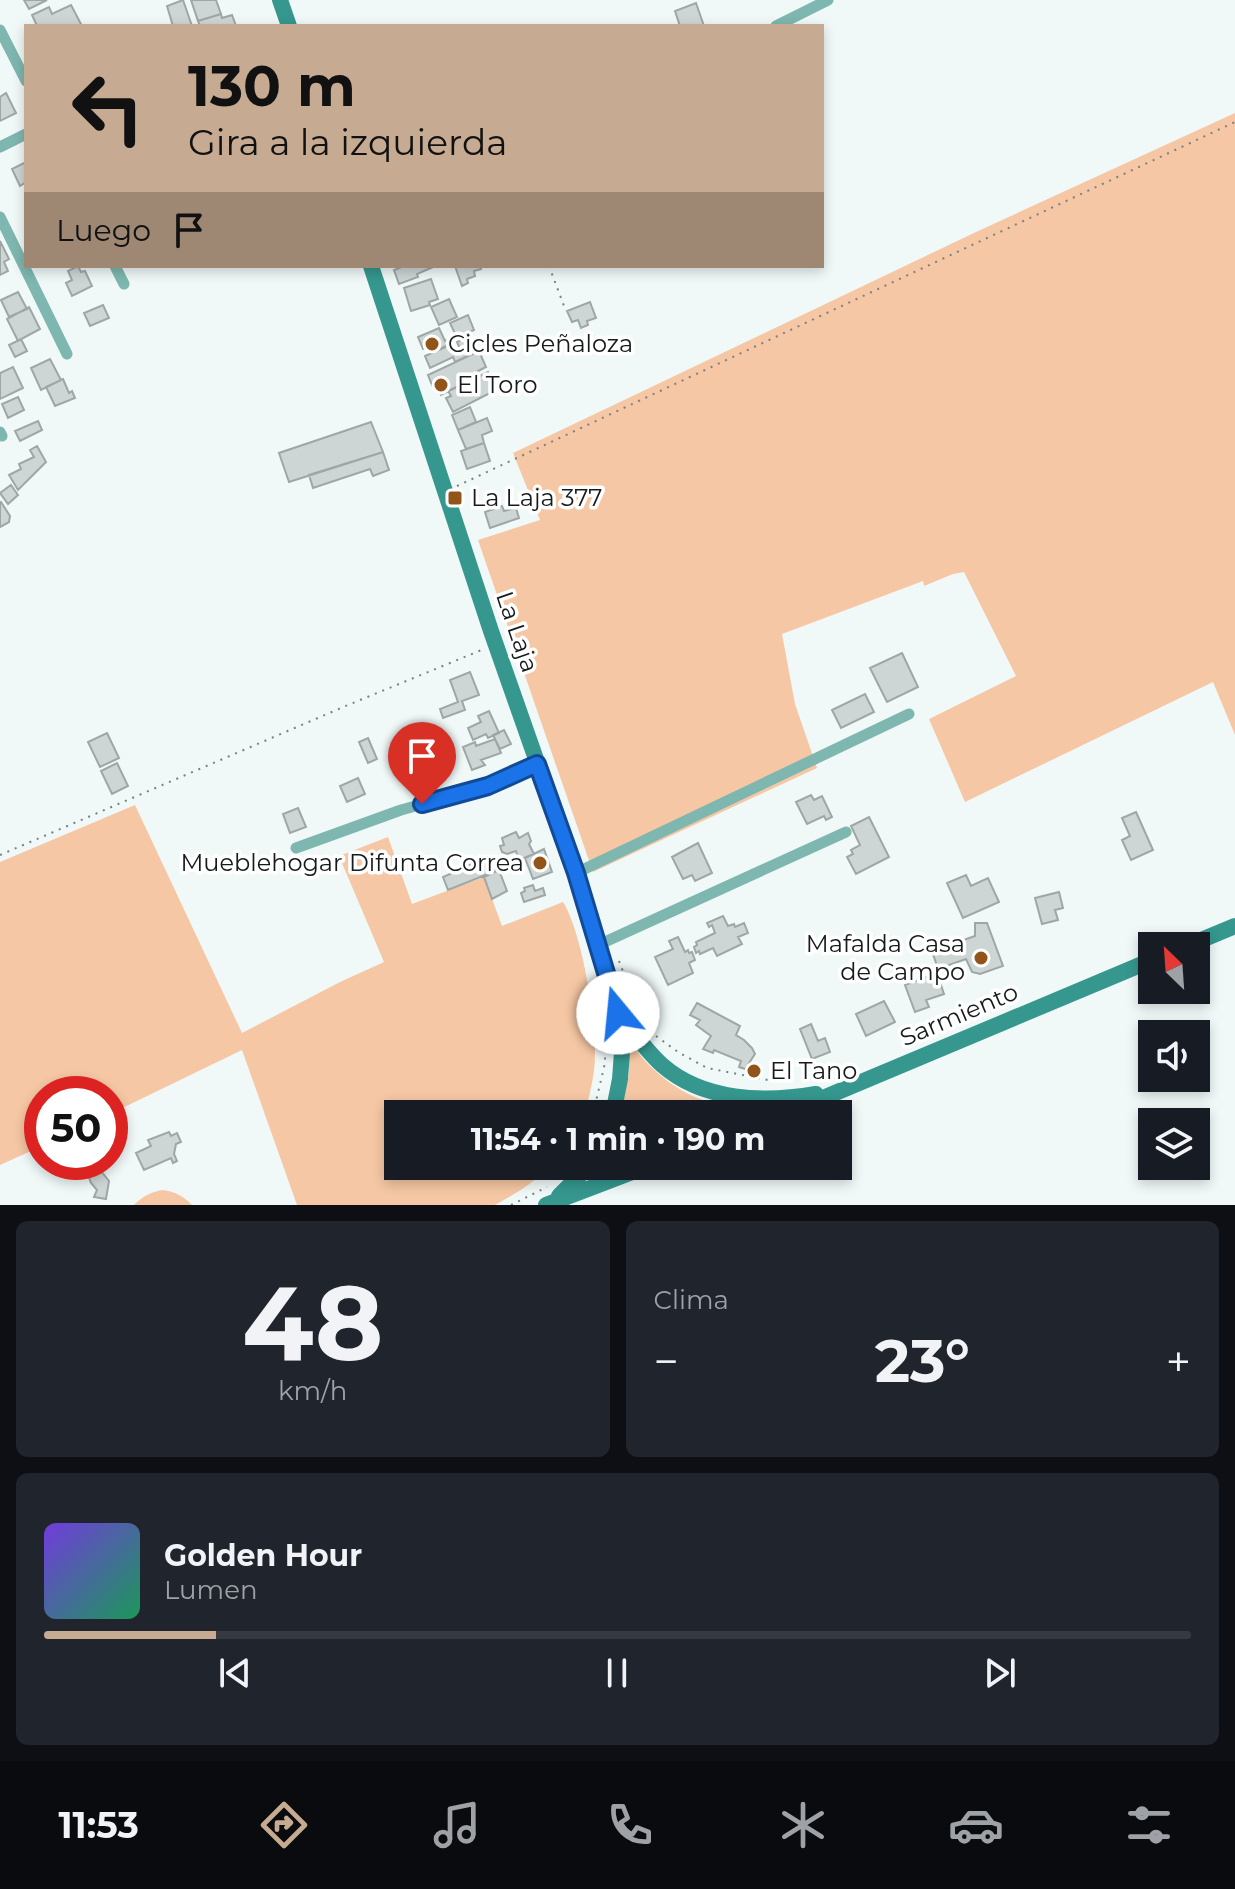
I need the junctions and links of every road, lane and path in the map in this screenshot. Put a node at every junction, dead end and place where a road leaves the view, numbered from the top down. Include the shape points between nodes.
1 (280, 0) edge
2 (828, 0) edge
3 (288, 24) edge
4 (780, 24) edge
5 (0, 30) edge
6 (24, 77) edge
7 (1235, 122) edge
8 (24, 135) edge
9 (0, 147) edge
10 (0, 217) edge
11 (24, 266) edge
12 (25, 268) edge
13 (116, 268) edge
14 (372, 268) edge
15 (550, 268) edge
16 (124, 284) dead end
17 (564, 306) dead end
18 (67, 354) dead end
19 (444, 490) junction
20 (496, 644) junction
21 (909, 714) dead end
22 (537, 764) junction
23 (846, 832) dead end
24 (296, 848) dead end
25 (0, 855) edge
26 (576, 873) junction
27 (1235, 926) edge
28 (1210, 936) edge
29 (604, 943) junction
30 (1138, 966) edge
31 (618, 1013) junction
32 (768, 1080) dead end
33 (842, 1090) junction
34 (616, 1100) edge
35 (818, 1100) edge
36 (571, 1180) edge
37 (605, 1180) edge
38 (547, 1199) edge
39 (511, 1205) edge

1 - 3 main road
2 - 4 street
5 - 6 street
7 - 19 path
8 - 9 street
10 - 11 street
12 - 18 street
13 - 16 street
14 - 19 main road, La Laja
15 - 17 path
19 - 20 main road, La Laja
20 - 22 main road, La Laja
20 - 25 path
21 - 26 street
22 - 24 street via 488,786
22 - 26 main road, La Laja
23 - 29 street
26 - 29 main road, La Laja
27 - 28 main road
29 - 31 main road, La Laja
29 - 32 path via 654,1034 707,1068
30 - 33 main road, Sarmiento
31 - 33 main road, La Laja via 660,1063 701,1090 752,1098
31 - 34 main road, La Laja via 622,1052
33 - 35 main road, Sarmiento
36 - 38 main road
37 - 38 main road
38 - 39 path

